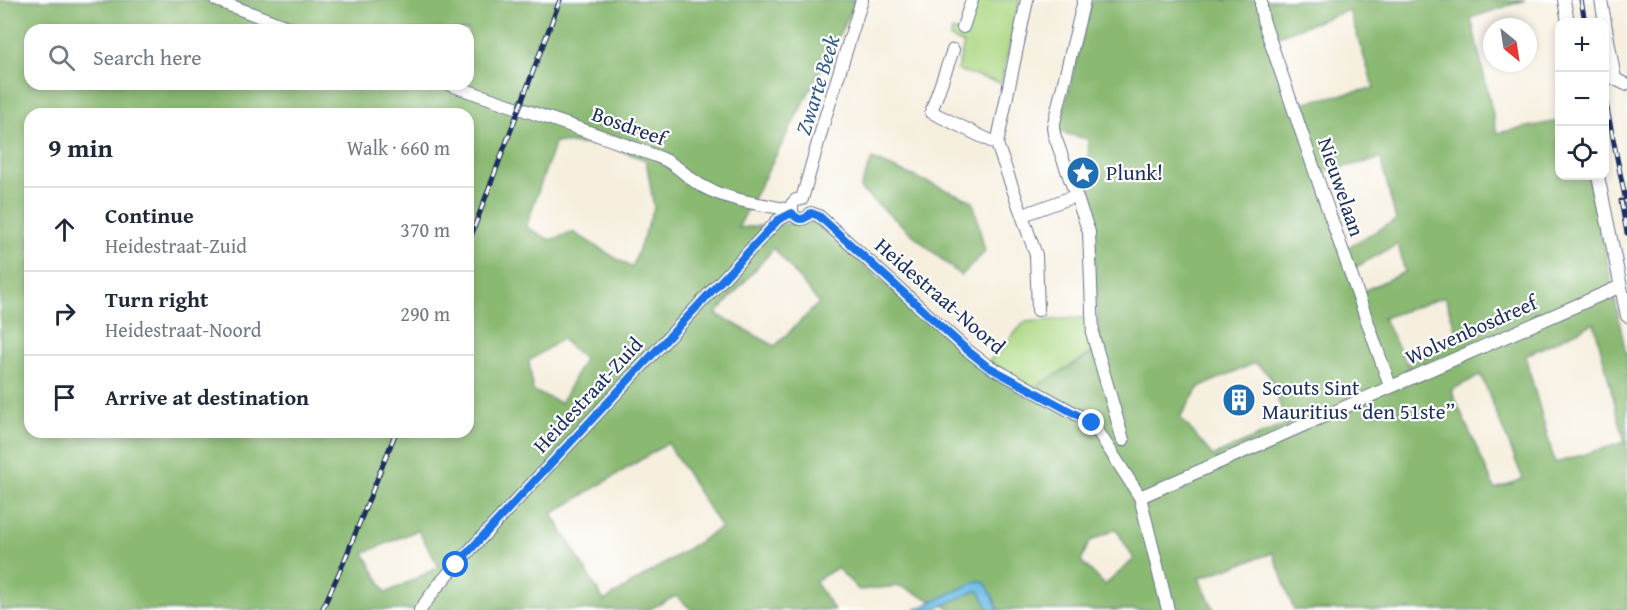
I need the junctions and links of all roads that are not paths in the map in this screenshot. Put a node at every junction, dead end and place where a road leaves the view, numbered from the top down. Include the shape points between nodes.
1 (216, 0) edge
2 (862, 0) edge
3 (972, 0) edge
4 (1027, 0) edge
5 (1084, 0) edge
6 (1261, 0) edge
7 (1564, 0) edge
8 (1601, 0) edge
9 (1567, 18) edge
10 (279, 24) edge
11 (963, 27) dead end
12 (953, 50) dead end
13 (1625, 84) dead end
14 (465, 90) edge
15 (998, 144) junction
16 (1600, 180) edge
17 (1075, 196) junction
18 (802, 199) junction
19 (791, 211) junction
20 (811, 213) junction
21 (1023, 215) junction
22 (1621, 286) junction
23 (1038, 310) dead end
24 (1627, 316) edge
25 (1390, 386) junction
26 (1123, 440) dead end
27 (1140, 497) junction
28 (420, 610) edge
29 (1168, 610) edge

1 - 10 street
2 - 18 street
3 - 11 street
4 - 15 street
5 - 17 street via 1053,127
6 - 25 street, Nieuwelaan via 1263,20
7 - 9 street
8 - 13 street via 1616,79
12 - 15 street via 931,111
14 - 19 street, Bosdreef via 664,159 717,193
15 - 21 street
16 - 22 street
17 - 21 street
17 - 26 street via 1089,232 1094,336
18 - 19 street via 792,204
18 - 20 street via 810,204
19 - 20 street via 801,219
19 - 28 street, Heidestraat-Zuid via 778,220 456,565
20 - 27 street, Heidestraat-Noord via 987,366 1092,423
21 - 23 street via 1036,255
22 - 24 street
22 - 25 street, Wolvenbosdreef
25 - 27 street, Wolvenbosdreef
27 - 29 street, Heidestraat-Noord

